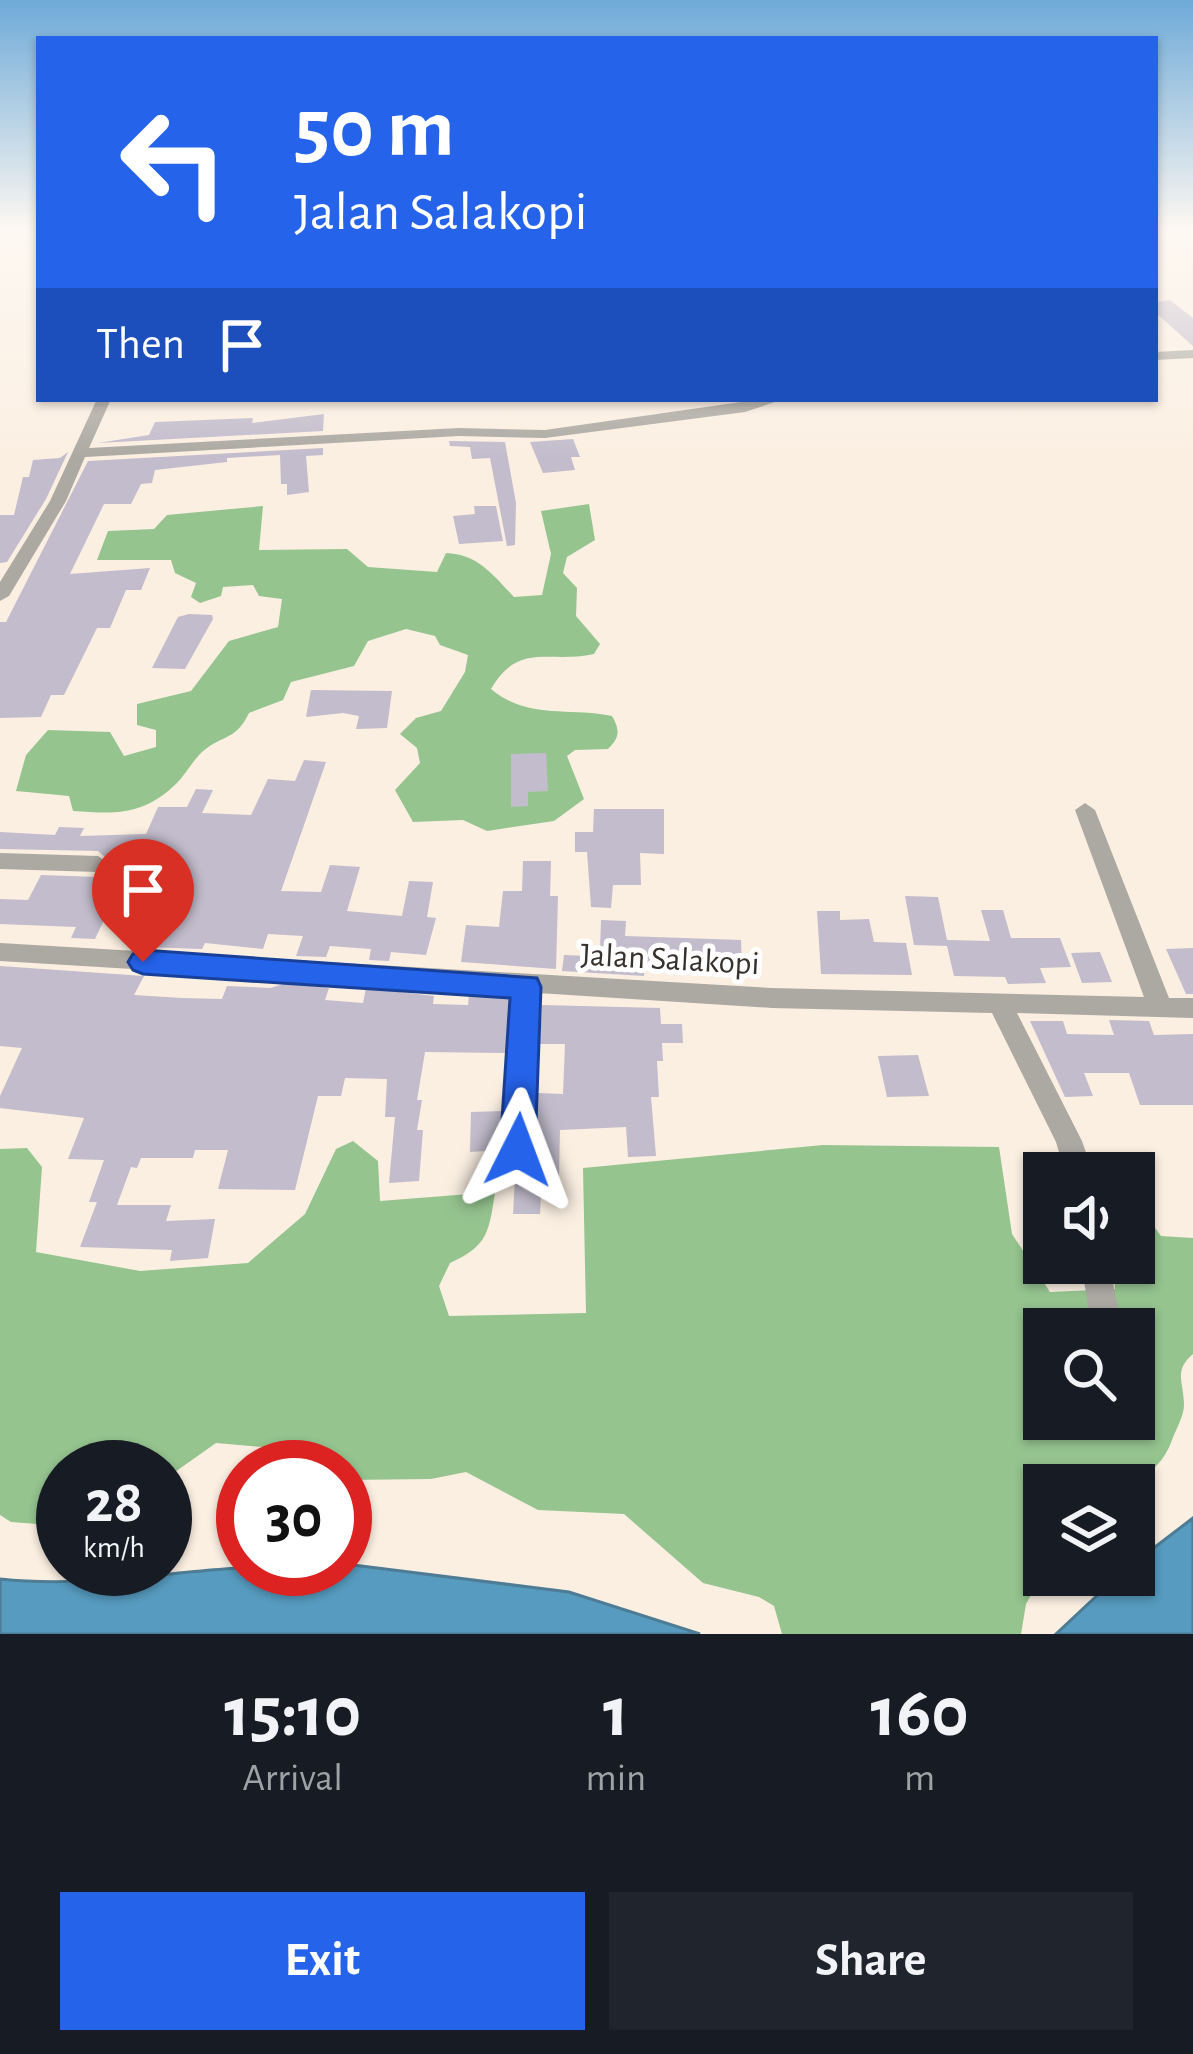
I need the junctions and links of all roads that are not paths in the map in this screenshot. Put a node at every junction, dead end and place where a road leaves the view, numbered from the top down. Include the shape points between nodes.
1 (1193, 354) edge
2 (1158, 356) edge
3 (103, 402) edge
4 (766, 402) edge
5 (80, 453) junction
6 (0, 596) edge
7 (1085, 810) dead end
8 (0, 861) edge
9 (98, 864) dead end
10 (0, 952) edge
11 (526, 987) junction
12 (1000, 1004) junction
13 (1160, 1007) junction
14 (1193, 1008) edge
15 (518, 1150) dead end
16 (1072, 1152) edge

1 - 2 street
3 - 5 street
4 - 5 street via 549,434
5 - 6 street
7 - 13 street
8 - 9 street
10 - 11 street, Jalan Salakopi
11 - 12 street, Jalan Salakopi
11 - 15 street
12 - 13 street, Jalan Salakopi
12 - 16 street
13 - 14 street, Jalan Salakopi

